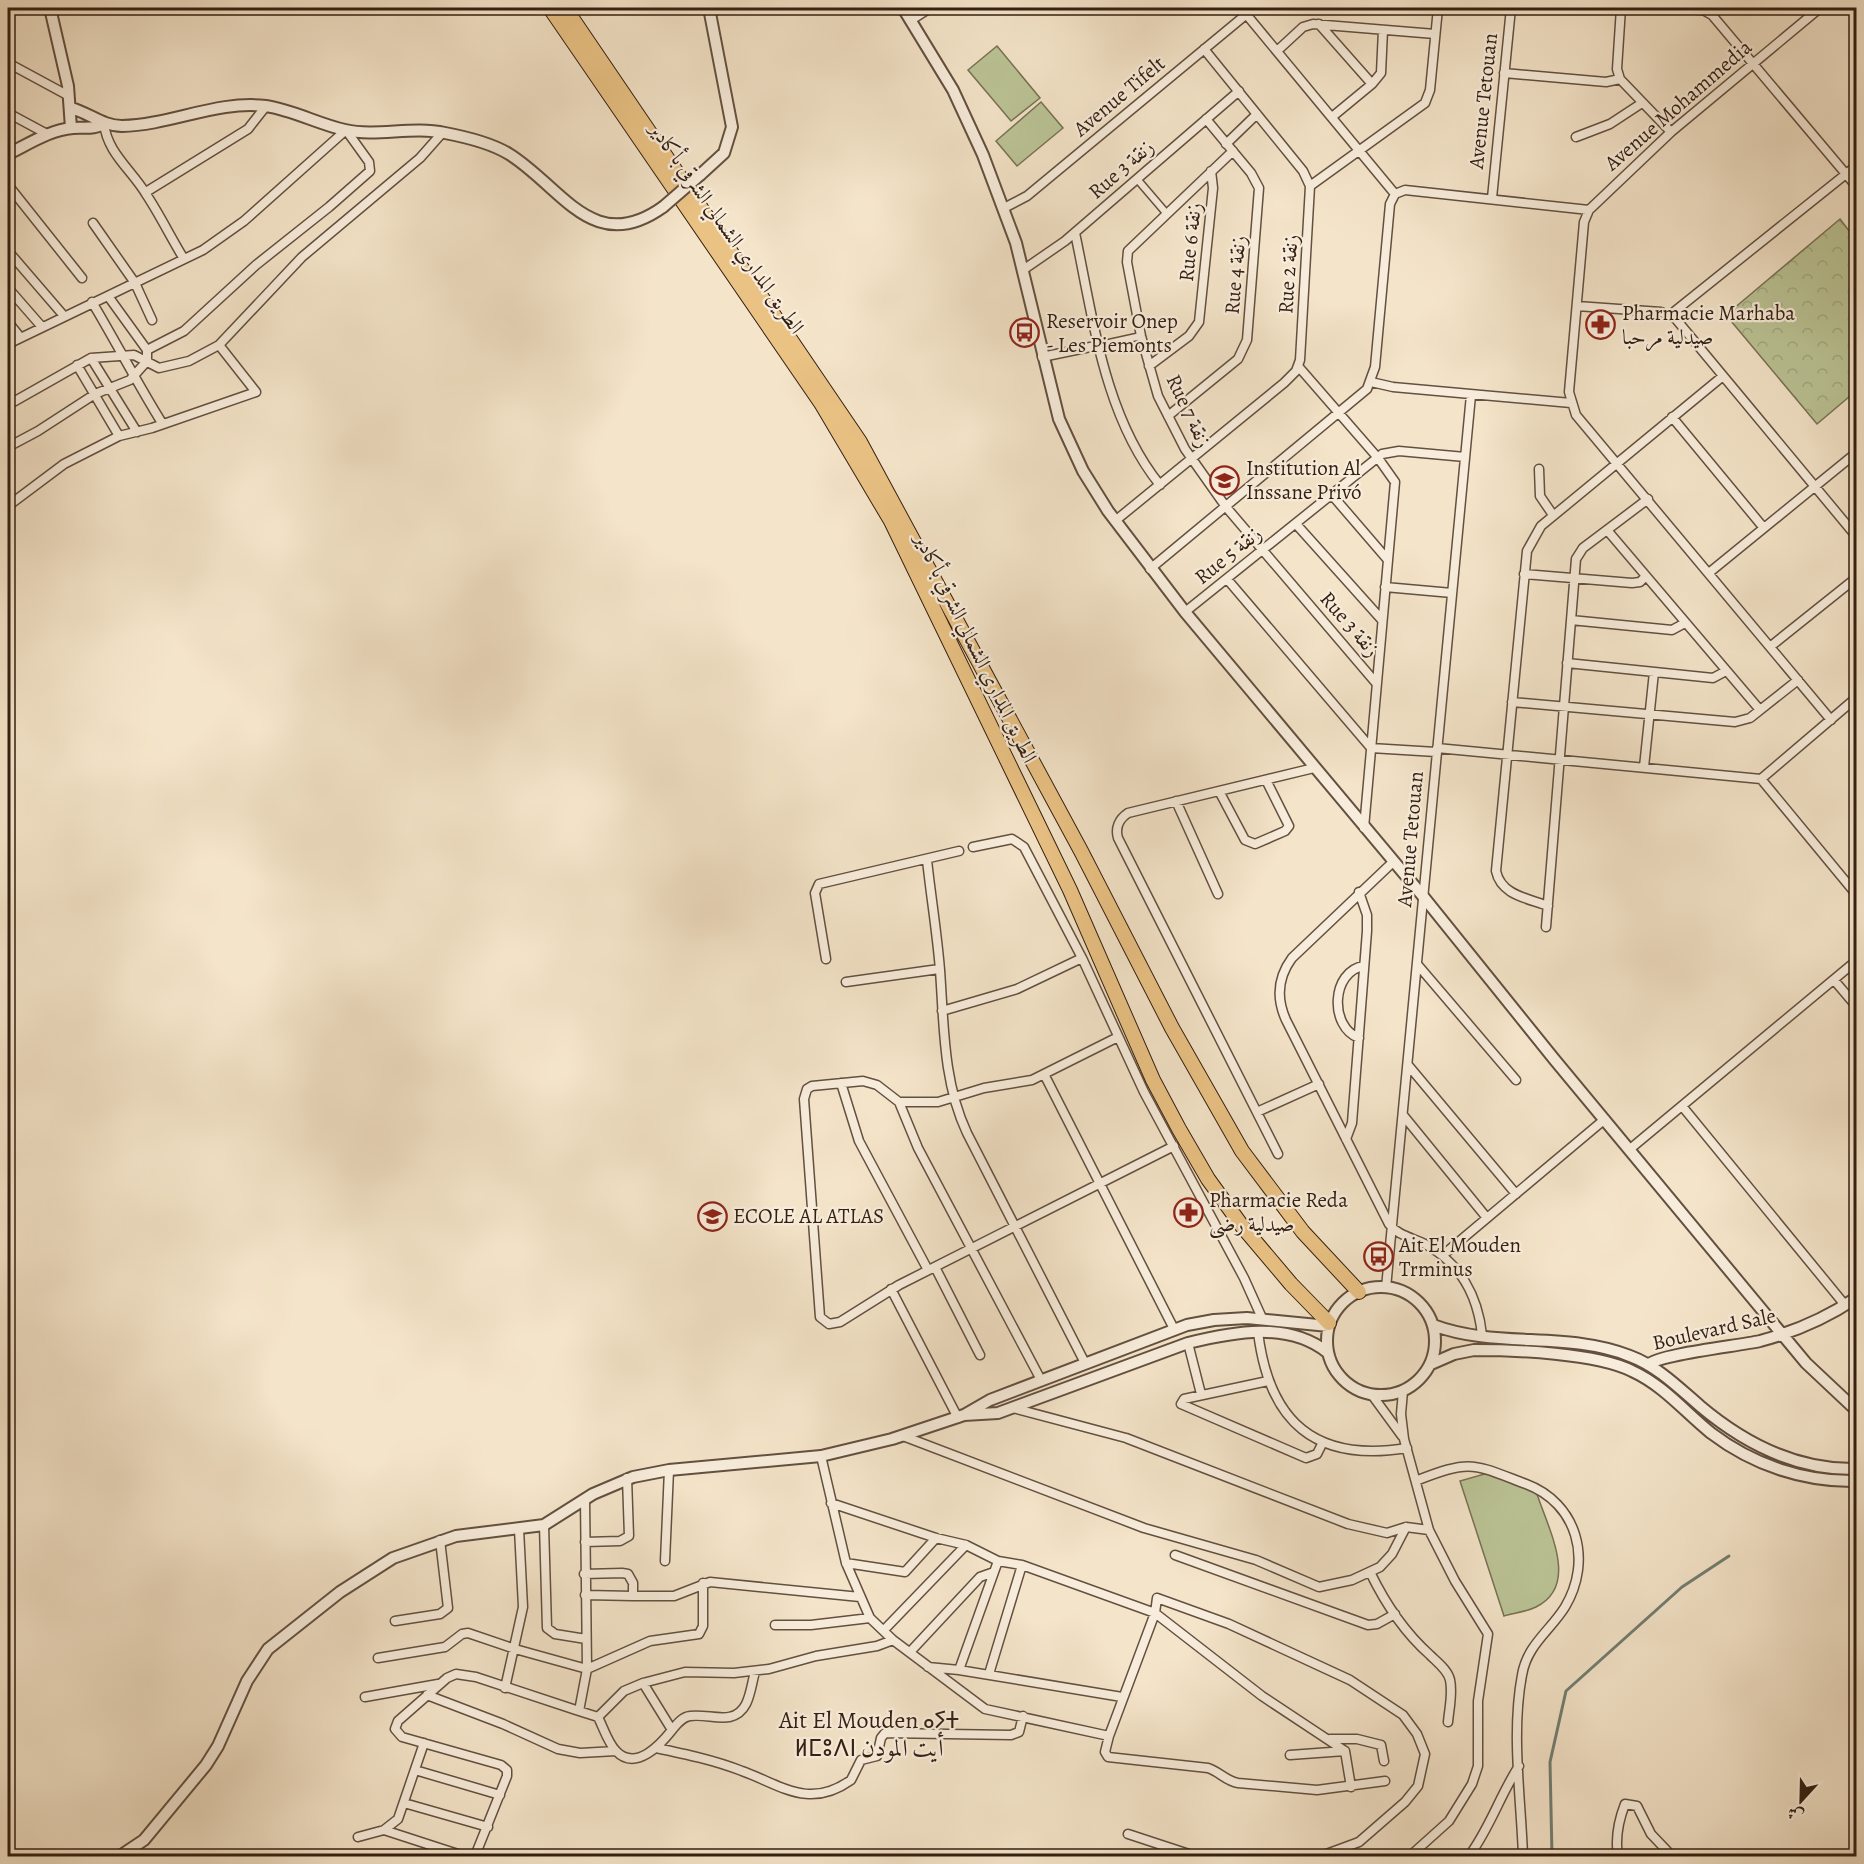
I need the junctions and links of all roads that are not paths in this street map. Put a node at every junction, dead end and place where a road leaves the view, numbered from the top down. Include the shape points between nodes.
1 (50, 8) edge
2 (550, 8) edge
3 (565, 8) edge
4 (709, 8) edge
5 (903, 8) edge
6 (930, 8) edge
7 (1254, 8) edge
8 (1438, 8) edge
9 (1510, 8) edge
10 (1621, 8) edge
11 (1671, 8) edge
12 (1820, 8) edge
13 (1244, 11) edge
14 (1715, 11) edge
15 (911, 20) junction
16 (1318, 24) junction
17 (1383, 30) junction
18 (1436, 34) junction
19 (1204, 48) junction
20 (1277, 51) junction
21 (1754, 62) junction
22 (8, 63) edge
23 (1504, 74) junction
24 (1620, 79) junction
25 (1372, 84) junction
26 (1239, 91) junction
27 (69, 96) junction
28 (1642, 103) junction
29 (266, 106) junction
30 (71, 108) junction
31 (8, 113) edge
32 (1257, 114) junction
33 (1332, 117) junction
34 (1206, 119) junction
35 (104, 123) junction
36 (71, 128) junction
37 (346, 130) junction
38 (443, 132) junction
39 (1671, 132) junction
40 (47, 134) junction
41 (1576, 137) dead end
42 (1226, 144) junction
43 (1233, 151) junction
44 (1360, 152) junction
45 (8, 154) edge
46 (1857, 166) edge
47 (1211, 171) junction
48 (1847, 174) junction
49 (1137, 179) junction
50 (8, 184) edge
51 (1310, 186) junction
52 (1857, 186) edge
53 (146, 192) junction
54 (1395, 194) junction
55 (1492, 198) junction
56 (1005, 208) junction
57 (1589, 210) junction
58 (1167, 214) junction
59 (93, 224) dead end
60 (1075, 233) junction
61 (8, 251) edge
62 (184, 259) junction
63 (1023, 270) junction
64 (82, 278) dead end
65 (135, 283) junction
66 (8, 288) edge
67 (108, 296) junction
68 (92, 302) junction
69 (1577, 306) junction
70 (1670, 315) junction
71 (64, 316) junction
72 (152, 320) dead end
73 (8, 322) edge
74 (42, 327) junction
75 (1141, 336) junction
76 (20, 337) junction
77 (8, 344) edge
78 (219, 345) junction
79 (1100, 345) junction
80 (147, 350) junction
81 (123, 354) junction
82 (1042, 357) junction
83 (90, 358) junction
84 (147, 361) junction
85 (77, 365) junction
86 (1149, 366) junction
87 (1298, 366) junction
88 (1723, 375) junction
89 (133, 378) junction
90 (1371, 382) junction
91 (110, 388) junction
92 (95, 394) junction
93 (1471, 394) junction
94 (1571, 403) junction
95 (8, 405) edge
96 (1341, 413) junction
97 (1168, 416) junction
98 (1672, 417) junction
99 (162, 423) junction
100 (137, 432) junction
101 (119, 436) junction
102 (8, 447) edge
103 (1857, 453) edge
104 (1465, 457) junction
105 (1378, 458) junction
106 (1191, 460) junction
107 (1617, 462) junction
108 (1539, 469) dead end
109 (1160, 485) junction
110 (1816, 485) junction
111 (1332, 495) junction
112 (1648, 499) junction
113 (8, 506) edge
114 (1226, 507) junction
115 (1553, 515) junction
116 (1115, 521) junction
117 (1296, 524) junction
118 (1763, 527) junction
119 (1607, 530) junction
120 (1857, 536) edge
121 (1263, 551) junction
122 (1387, 559) junction
123 (1150, 569) junction
124 (1710, 572) junction
125 (1524, 574) junction
126 (1646, 576) junction
127 (1574, 578) junction
128 (1857, 578) edge
129 (1227, 579) junction
130 (1385, 587) junction
131 (1452, 593) junction
132 (1185, 612) junction
133 (1382, 620) junction
134 (1571, 621) junction
135 (1685, 623) junction
136 (1771, 646) junction
137 (1567, 663) junction
138 (1726, 671) junction
139 (1654, 672) junction
140 (1798, 680) junction
141 (1376, 683) junction
142 (1857, 698) edge
143 (1512, 702) junction
144 (1564, 707) junction
145 (1760, 710) junction
146 (1650, 714) junction
147 (1830, 720) junction
148 (1371, 748) junction
149 (1437, 750) junction
150 (1507, 754) junction
151 (1560, 759) junction
152 (1644, 767) junction
153 (1314, 768) junction
154 (1761, 779) junction
155 (1266, 780) junction
156 (1219, 791) junction
157 (1176, 801) junction
158 (1364, 828) junction
159 (973, 847) dead end
160 (959, 851) dead end
161 (927, 860) junction
162 (1393, 861) junction
163 (1359, 892) junction
164 (1218, 894) dead end
165 (1857, 894) edge
166 (1422, 895) junction
167 (1548, 906) junction
168 (1546, 927) dead end
169 (1082, 958) junction
170 (826, 959) dead end
171 (1857, 961) edge
172 (1417, 964) junction
173 (1365, 966) junction
174 (939, 969) junction
175 (1834, 980) junction
176 (846, 982) dead end
177 (1857, 1006) edge
178 (942, 1011) junction
179 (1118, 1037) junction
180 (1359, 1038) junction
181 (1408, 1065) junction
182 (1044, 1074) junction
183 (1516, 1080) dead end
184 (841, 1083) junction
185 (1318, 1084) junction
186 (954, 1098) junction
187 (898, 1102) junction
188 (1682, 1106) junction
189 (1257, 1112) junction
190 (1403, 1115) junction
191 (1605, 1119) junction
192 (1346, 1139) junction
193 (1173, 1146) junction
194 (1630, 1149) junction
195 (1278, 1154) dead end
196 (1100, 1185) junction
197 (1516, 1194) junction
198 (1487, 1218) junction
199 (1017, 1227) junction
200 (1392, 1228) junction
201 (972, 1249) junction
202 (1443, 1255) junction
203 (931, 1269) junction
204 (1386, 1288) junction
205 (891, 1289) junction
206 (1359, 1292) junction
207 (1857, 1298) edge
208 (1845, 1305) junction
209 (1262, 1318) junction
210 (1329, 1325) junction
211 (1433, 1325) junction
212 (1174, 1329) junction
213 (1258, 1332) junction
214 (1465, 1334) junction
215 (1782, 1334) junction
216 (1482, 1335) junction
217 (1188, 1343) junction
218 (1465, 1351) junction
219 (1327, 1352) junction
220 (980, 1355) dead end
221 (1085, 1363) junction
222 (1431, 1364) junction
223 (1648, 1365) junction
224 (1041, 1380) junction
225 (1268, 1382) junction
226 (1403, 1391) junction
227 (1201, 1394) junction
228 (1372, 1395) junction
229 (990, 1400) junction
230 (1013, 1408) junction
231 (1857, 1410) edge
232 (998, 1413) junction
233 (961, 1417) junction
234 (903, 1436) junction
235 (1323, 1442) junction
236 (1406, 1443) junction
237 (821, 1456) junction
238 (1857, 1469) edge
239 (669, 1470) junction
240 (627, 1478) junction
241 (1418, 1480) junction
242 (1857, 1481) edge
243 (585, 1499) junction
244 (831, 1503) junction
245 (544, 1525) junction
246 (1406, 1527) junction
247 (519, 1529) junction
248 (1430, 1530) junction
249 (936, 1538) junction
250 (440, 1540) junction
251 (585, 1542) junction
252 (966, 1545) junction
253 (1175, 1555) dead end
254 (664, 1561) dead end
255 (998, 1561) junction
256 (846, 1563) junction
257 (1022, 1565) junction
258 (994, 1572) junction
259 (1370, 1572) junction
260 (584, 1574) junction
261 (703, 1583) junction
262 (585, 1595) junction
263 (633, 1596) junction
264 (860, 1597) junction
265 (1155, 1613) junction
266 (1395, 1614) junction
267 (870, 1618) junction
268 (395, 1621) dead end
269 (775, 1625) dead end
270 (884, 1630) junction
271 (586, 1639) junction
272 (893, 1640) junction
273 (515, 1650) junction
274 (910, 1652) junction
275 (378, 1658) dead end
276 (928, 1667) junction
277 (587, 1669) junction
278 (959, 1670) junction
279 (755, 1671) junction
280 (988, 1674) junction
281 (643, 1683) junction
282 (441, 1684) junction
283 (505, 1688) junction
284 (427, 1695) junction
285 (365, 1697) dead end
286 (1122, 1697) junction
287 (579, 1711) junction
288 (1023, 1716) junction
289 (598, 1717) junction
290 (1448, 1722) dead end
291 (672, 1730) junction
292 (1109, 1736) junction
293 (1330, 1738) junction
294 (424, 1743) junction
295 (656, 1748) junction
296 (616, 1751) junction
297 (1345, 1751) junction
298 (1290, 1755) dead end
299 (1384, 1761) dead end
300 (1520, 1766) junction
301 (415, 1770) junction
302 (1384, 1781) dead end
303 (1351, 1787) junction
304 (500, 1795) junction
305 (404, 1803) junction
306 (488, 1827) junction
307 (384, 1830) junction
308 (1128, 1834) dead end
309 (358, 1837) dead end
310 (120, 1857) edge
311 (464, 1857) edge
312 (475, 1857) edge
313 (1195, 1857) edge
314 (1321, 1857) edge
315 (1410, 1857) edge
316 (1469, 1857) edge
317 (1523, 1857) edge
318 (1618, 1857) edge
319 (1672, 1857) edge

1 - 27 street
2 - 210 highway, الطريق المداري الشمالي الشرقي بأكادير via 774,333 861,467 1065,879 1179,1130 1242,1226
3 - 206 highway, الطريق المداري الشمالي الشرقي بأكادير via 860,442 1237,1142 1281,1206
4 - 38 street, bridge via 732,127 724,153 663,207 639,222 621,226 590,218 508,153
5 - 15 street
6 - 15 street
7 - 13 street, Avenue Tifelt
8 - 18 street
9 - 23 street, Avenue Tetouan
10 - 24 street via 1617,69
11 - 14 street
12 - 21 street, Avenue Mohammedia
13 - 19 street, Avenue Tifelt
13 - 20 street
14 - 21 street
15 - 56 street via 964,111
16 - 17 street
16 - 20 street via 1303,27
16 - 25 street
17 - 18 street
17 - 25 street via 1383,68
18 - 44 street via 1425,103
19 - 26 street
19 - 56 street, Avenue Tifelt via 1027,196
20 - 33 street
21 - 39 street, Avenue Mohammedia
21 - 48 street
22 - 27 street
23 - 24 street via 1606,82
23 - 55 street, Avenue Tetouan
24 - 28 street
25 - 33 street
26 - 32 street
26 - 34 street, Rue 3 زنقة
27 - 30 street
28 - 39 street
28 - 41 street via 1610,124
29 - 35 street via 215,108 121,126
29 - 37 street
29 - 53 street via 248,129
30 - 35 street
30 - 36 street
31 - 40 street
32 - 42 street
32 - 51 street via 1303,171
33 - 44 street
34 - 42 street, Rue 4 زنقة
34 - 49 street, Rue 3 زنقة
35 - 36 street via 94,128
35 - 53 street via 111,148
36 - 40 street
37 - 38 street
37 - 62 street via 244,221
37 - 80 street via 369,162 370,171 242,276 184,332
38 - 78 street via 420,158 302,257
39 - 57 street, Avenue Mohammedia
40 - 45 street
42 - 43 street, Rue 4 زنقة
43 - 47 street, Rue 7 زنقة
43 - 97 street, Rue 4 زنقة via 1255,178 1260,191 1247,340 1238,359
44 - 51 street
44 - 54 street
46 - 48 street
47 - 58 street, Rue 7 زنقة
47 - 86 street, Rue 6 زنقة via 1214,188 1199,322 1189,336
48 - 52 street
48 - 70 street
49 - 58 street
49 - 60 street, Rue 3 زنقة
50 - 64 street
51 - 87 street, Rue 2 زنقة
53 - 62 street
54 - 55 street via 1405,190
54 - 90 street via 1390,204
55 - 57 street
56 - 63 street
57 - 69 street via 1584,222
58 - 75 street, Rue 7 زنقة via 1127,253
59 - 65 street
60 - 63 street, Rue 3 زنقة
60 - 79 street
61 - 71 street
62 - 65 street
63 - 82 street
65 - 67 street
65 - 72 street
66 - 74 street
67 - 68 street
67 - 80 street
68 - 71 street
68 - 81 street
69 - 70 street
69 - 94 street
70 - 88 street
71 - 74 street
73 - 76 street
74 - 76 street
75 - 79 street
75 - 86 street, Rue 7 زنقة
76 - 77 street
78 - 84 street via 179,365 159,368
78 - 99 street via 256,392
79 - 82 street
79 - 109 street via 1127,429
80 - 84 street
81 - 83 street
81 - 84 street
81 - 89 street
82 - 116 street via 1059,419 1071,446
83 - 85 street
83 - 91 street
84 - 89 street
85 - 92 street
85 - 95 street
86 - 97 street, Rue 7 زنقة
87 - 96 street
87 - 106 street via 1288,380
88 - 98 street
88 - 110 street
89 - 91 street
89 - 99 street
90 - 93 street
90 - 96 street
91 - 92 street
91 - 100 street
92 - 101 street
92 - 102 street
93 - 94 street
93 - 104 street, Avenue Tetouan
94 - 107 street via 1576,415
96 - 105 street
96 - 114 street
97 - 106 street, Rue 7 زنقة
98 - 107 street
98 - 118 street
99 - 100 street
100 - 101 street
101 - 113 street via 64,464
103 - 110 street
104 - 105 street via 1393,451
104 - 131 street, Avenue Tetouan
105 - 111 street, Rue 5 زنقة
105 - 122 street via 1395,482
106 - 109 street
106 - 114 street, Rue 7 زنقة
107 - 112 street
107 - 115 street
108 - 115 street via 1540,496
109 - 116 street
110 - 118 street
110 - 120 street
111 - 117 street, Rue 5 زنقة
111 - 122 street
112 - 119 street
112 - 124 street
114 - 121 street, Rue 3 زنقة
114 - 123 street
115 - 125 street via 1540,525 1529,543
116 - 123 street
117 - 121 street, Rue 5 زنقة
117 - 133 street
118 - 124 street
119 - 126 street
119 - 127 street via 1580,552
121 - 129 street, Rue 5 زنقة
121 - 141 street, Rue 3 زنقة
122 - 130 street
123 - 132 street
124 - 136 street
125 - 127 street
125 - 143 street
126 - 127 street via 1632,583
126 - 135 street
127 - 134 street
128 - 136 street
129 - 132 street, Rue 5 زنقة
129 - 148 street
130 - 131 street
130 - 133 street
131 - 149 street, Avenue Tetouan
132 - 153 street
133 - 141 street
134 - 135 street via 1672,630
134 - 137 street
135 - 138 street
136 - 140 street
137 - 139 street
137 - 144 street
138 - 139 street via 1713,678
138 - 145 street
139 - 146 street
140 - 145 street
140 - 147 street
141 - 148 street
142 - 147 street
143 - 144 street
143 - 150 street
144 - 146 street
144 - 151 street
145 - 146 street via 1735,722
146 - 152 street
147 - 154 street
148 - 149 street
148 - 158 street
149 - 150 street
149 - 166 street, Avenue Tetouan
150 - 151 street
150 - 167 street via 1497,877 1508,892
151 - 152 street
151 - 167 street
152 - 154 street
153 - 155 street
153 - 158 street
154 - 165 street
155 - 156 street
155 - 156 street via 1288,826 1255,844 1245,840
156 - 157 street
157 - 164 street
157 - 189 street via 1128,813 1119,821 1117,834
158 - 162 street
159 - 169 street via 1012,839 1022,844
160 - 161 street
161 - 170 street via 819,884 815,893
161 - 174 street
162 - 163 street
162 - 166 street
163 - 173 street via 1368,923
163 - 185 street via 1293,958 1280,985 1283,1013
166 - 172 street, Avenue Tetouan
166 - 191 street
167 - 168 street
169 - 178 street via 1017,988
169 - 179 street
171 - 175 street
172 - 181 street, Avenue Tetouan
172 - 183 street
173 - 180 street
173 - 180 street via 1343,979 1339,1001 1339,1015
174 - 176 street
174 - 178 street
175 - 177 street
175 - 188 street
178 - 186 street
179 - 182 street
179 - 193 street
180 - 192 street via 1352,1123
181 - 190 street, Avenue Tetouan
181 - 197 street
182 - 186 street via 1026,1082 984,1088
182 - 196 street
184 - 187 street via 874,1083
184 - 203 street via 859,1141
184 - 205 street via 812,1086 804,1095 820,1317 836,1324
185 - 189 street
185 - 192 street
186 - 187 street
186 - 199 street via 963,1124
187 - 201 street
188 - 194 street
188 - 208 street
189 - 195 street
190 - 198 street
190 - 200 street, Avenue Tetouan
191 - 194 street
191 - 197 street
192 - 200 street
193 - 196 street
193 - 209 street
194 - 215 street
196 - 199 street
196 - 212 street
197 - 198 street
198 - 202 street
199 - 201 street
199 - 221 street
200 - 202 street
200 - 204 street, Avenue Tetouan
201 - 203 street
201 - 224 street
202 - 216 street via 1471,1291
203 - 205 street
203 - 220 street
204 - 206 street
204 - 211 street via 1415,1299
205 - 233 street
206 - 210 street via 1341,1304
207 - 208 street, Boulevard Sale
208 - 215 street, Boulevard Sale
209 - 210 street
209 - 212 street via 1214,1320
210 - 219 street
211 - 214 street, Boulevard Sale
211 - 222 street via 1436,1345
212 - 221 street
213 - 217 street
213 - 219 street via 1294,1335
213 - 225 street
214 - 216 street, Boulevard Sale
214 - 218 street
215 - 223 street, Boulevard Sale via 1729,1348 1662,1357
215 - 231 street via 1823,1380
216 - 223 street, Boulevard Sale via 1603,1347
217 - 227 street
217 - 230 street
218 - 222 street
218 - 242 street via 1591,1358 1617,1365 1653,1382 1712,1433 1753,1459 1799,1475
219 - 228 street via 1343,1380
221 - 224 street
222 - 226 street via 1419,1380
223 - 238 street via 1721,1424 1759,1447 1802,1462
224 - 229 street
225 - 227 street
225 - 235 street via 1286,1415
226 - 228 street
226 - 236 street via 1401,1414
227 - 235 street via 1184,1398 1181,1404 1306,1458 1317,1454
228 - 236 street
229 - 232 street via 991,1410
229 - 233 street
230 - 232 street
230 - 246 street via 1126,1438 1348,1524 1387,1533
232 - 233 street
233 - 234 street
234 - 237 street
234 - 259 street via 1144,1528 1256,1560 1319,1587
235 - 236 street via 1358,1451
236 - 241 street
237 - 239 street
237 - 244 street
239 - 240 street
239 - 254 street
240 - 243 street
240 - 251 street via 629,1536 620,1541
241 - 248 street
241 - 300 street via 1458,1466 1485,1468 1548,1495 1563,1509 1576,1534 1579,1561 1573,1590 1564,1608 1532,1648 1522,1674
243 - 245 street
243 - 251 street
244 - 249 street
244 - 256 street
245 - 247 street
245 - 271 street via 547,1628 555,1634
246 - 248 street
246 - 259 street via 1392,1554
247 - 250 street
247 - 273 street via 523,1607
248 - 315 street via 1455,1581 1488,1634 1478,1701 1478,1766 1473,1784 1449,1821
249 - 252 street
249 - 256 street via 905,1572
250 - 268 street via 448,1608 440,1614
250 - 310 street via 365,1573 268,1649 247,1681 206,1765 144,1839
251 - 260 street
252 - 255 street
252 - 270 street
253 - 266 street via 1368,1625
255 - 257 street
255 - 258 street
256 - 264 street
257 - 265 street
257 - 280 street
258 - 274 street via 980,1578
258 - 278 street
259 - 266 street
260 - 262 street
260 - 263 street via 628,1574
261 - 263 street via 674,1596
261 - 264 street
261 - 277 street via 703,1626 699,1634 650,1641
262 - 263 street
262 - 271 street
264 - 267 street
265 - 286 street
265 - 293 street via 1262,1695
265 - 314 street via 1157,1598 1229,1624 1350,1680 1403,1715 1418,1734 1425,1754 1412,1794 1359,1842
266 - 290 street via 1419,1646 1446,1671 1450,1681
267 - 269 street
267 - 270 street
270 - 272 street
271 - 277 street
272 - 274 street
272 - 279 street
273 - 275 street via 464,1633 445,1647
273 - 277 street
273 - 283 street
274 - 276 street
276 - 278 street
276 - 288 street via 985,1709
277 - 287 street
278 - 280 street
279 - 281 street via 685,1672
279 - 291 street via 747,1703 739,1713 717,1718 690,1716 681,1719
280 - 286 street
281 - 289 street via 624,1691
281 - 291 street
282 - 283 street via 462,1674
282 - 284 street
282 - 285 street
283 - 287 street
284 - 294 street via 398,1721 395,1729 398,1735
284 - 296 street via 551,1747 580,1753
286 - 292 street
287 - 289 street
288 - 292 street
288 - 295 street via 1019,1732 1011,1735 885,1733 878,1756 861,1760 846,1783 819,1792 786,1791 704,1758
289 - 296 street
291 - 295 street
292 - 303 street via 1105,1752 1108,1757 1208,1768 1238,1783 1317,1790
293 - 297 street
293 - 299 street via 1380,1745
294 - 301 street
294 - 304 street via 505,1767 507,1776
295 - 296 street via 632,1758
297 - 298 street
297 - 303 street
300 - 316 street
300 - 317 street
301 - 304 street
301 - 305 street
302 - 303 street
304 - 306 street
305 - 306 street
305 - 307 street via 398,1819
306 - 312 street
307 - 309 street
307 - 311 street
308 - 313 street
318 - 319 street via 1619,1821 1625,1804 1631,1803

